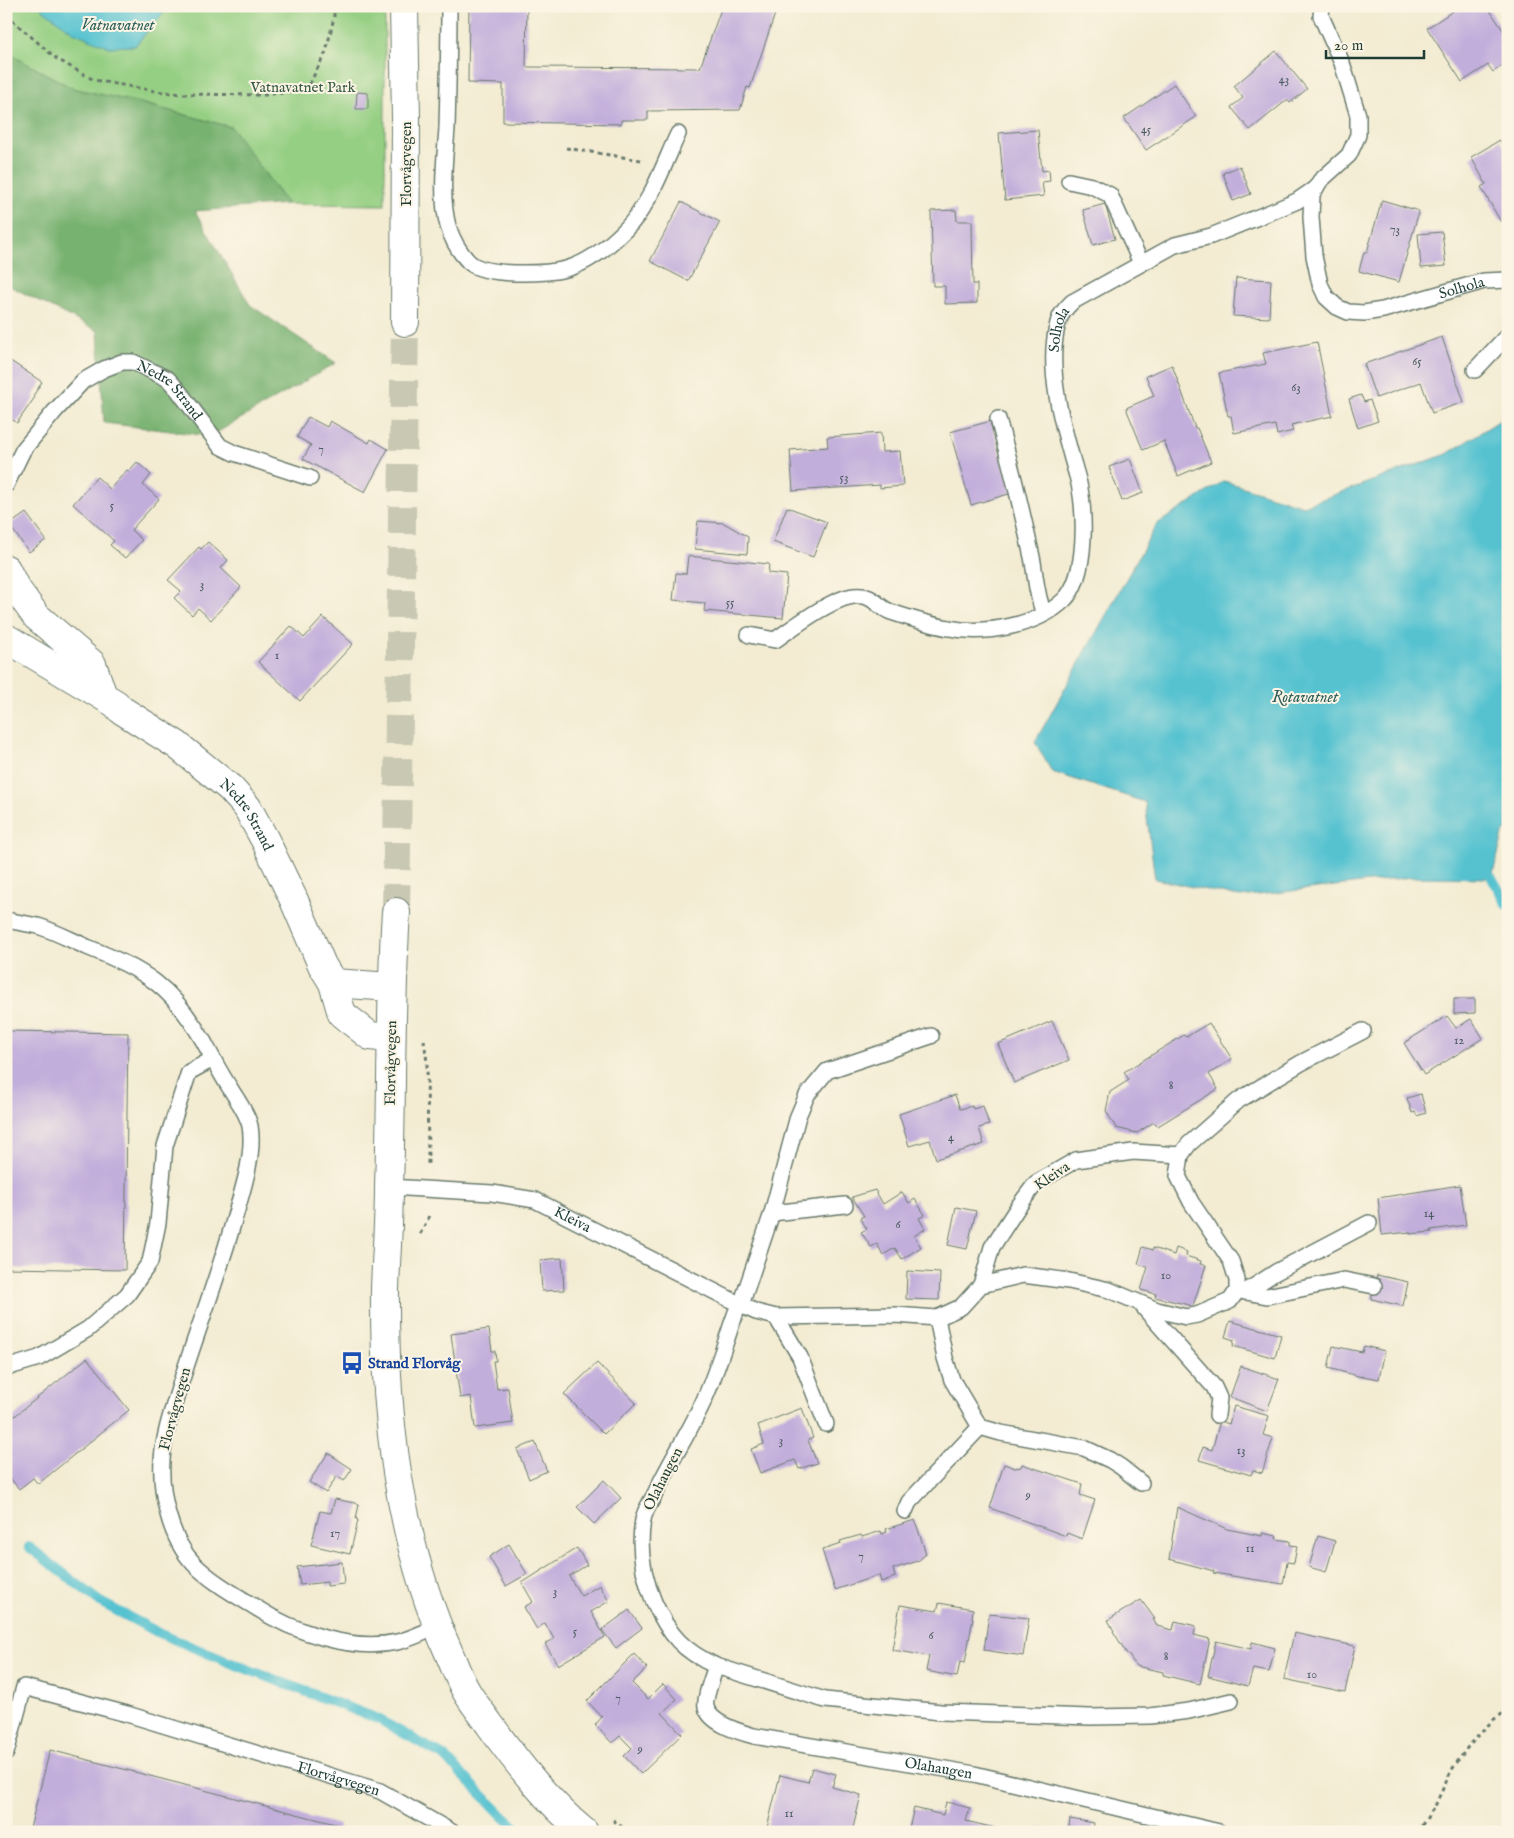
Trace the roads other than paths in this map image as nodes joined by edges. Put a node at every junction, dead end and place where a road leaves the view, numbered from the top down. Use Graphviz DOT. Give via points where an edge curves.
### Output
graph roads {
  1 [pos="404,6"];
  2 [pos="449,6"];
  3 [pos="1322,6"];
  4 [pos="678,134"];
  5 [pos="1069,181"];
  6 [pos="1316,188"];
  7 [pos="1141,263"];
  8 [pos="1508,280"];
  9 [pos="406,322"];
  10 [pos="1508,335"];
  11 [pos="1475,370"];
  12 [pos="998,419"];
  13 [pos="310,478"];
  14 [pos="6,485"];
  15 [pos="6,568"];
  16 [pos="1044,614"];
  17 [pos="749,635"];
  18 [pos="6,638"];
  19 [pos="103,696"];
  20 [pos="396,912"];
  21 [pos="6,920"];
  22 [pos="333,983"];
  23 [pos="392,987"];
  24 [pos="1363,1031"];
  25 [pos="931,1036"];
  26 [pos="391,1038"];
  27 [pos="213,1059"];
  28 [pos="1181,1155"];
  29 [pos="390,1188"];
  30 [pos="845,1205"];
  31 [pos="772,1213"];
  32 [pos="1369,1223"];
  33 [pos="980,1286"];
  34 [pos="1374,1286"];
  35 [pos="1241,1292"];
  36 [pos="741,1305"];
  37 [pos="1144,1305"];
  38 [pos="776,1317"];
  39 [pos="938,1318"];
  40 [pos="6,1368"];
  41 [pos="1217,1415"];
  42 [pos="826,1424"];
  43 [pos="980,1427"];
  44 [pos="1141,1483"];
  45 [pos="905,1511"];
  46 [pos="437,1627"];
  47 [pos="716,1666"];
  48 [pos="1231,1701"];
  49 [pos="6,1753"];
  50 [pos="452,1832"];
  51 [pos="584,1832"];
  52 [pos="1219,1832"];
  1 -- 9 [label="main road, Florvågvegen"];
  2 -- 4 [label="lane" via="445,213 456,245 470,263 513,274 566,269 583,262 607,247 642,209"];
  3 -- 6 [label="lane, Solhola" via="1321,16 1342,63 1358,115 1358,135 1349,155"];
  5 -- 7 [label="lane" via="1092,186 1110,195"];
  6 -- 7 [label="lane, Solhola" via="1278,209 1211,236 1175,246"];
  6 -- 8 [label="lane, Solhola" via="1312,194 1311,217 1314,256 1320,284 1326,297 1337,307 1364,313 1484,281"];
  7 -- 16 [label="lane, Solhola" via="1072,302 1058,323 1054,345 1055,385 1063,429 1081,489 1083,544 1075,582 1064,600"];
  10 -- 11 [label="lane"];
  12 -- 16 [label="lane"];
  13 -- 14 [label="lane, Nedre Strand" via="220,446 168,379 133,362 122,362 83,381 60,405 23,450"];
  15 -- 19 [label="main road" via="36,616 92,664"];
  16 -- 17 [label="lane, Solhola" via="994,630 950,629 889,611 869,597 853,596 817,612 775,640"];
  18 -- 19 [label="main road, Nedre Strand"];
  19 -- 22 [label="main road, Nedre Strand" via="177,745 230,788 246,807"];
  20 -- 23 [label="main road, Florvågvegen"];
  21 -- 27 [label="lane, Florvågvegen" via="39,927 144,973 183,1009"];
  22 -- 23 [label="main road"];
  22 -- 26 [label="main road, Nedre Strand" via="342,1014 370,1036"];
  23 -- 26 [label="main road, Florvågvegen"];
  24 -- 28 [label="lane" via="1292,1067 1239,1100"];
  25 -- 31 [label="lane" via="827,1071 807,1095 798,1116"];
  26 -- 29 [label="main road, Florvågvegen"];
  27 -- 40 [label="lane" via="189,1072 165,1146 158,1222 150,1262 127,1295 88,1329 39,1358"];
  27 -- 46 [label="lane, Florvågvegen" via="246,1113 250,1127 250,1157 230,1236 165,1436 162,1463 170,1524 193,1563 213,1580 265,1614 293,1627 322,1637 370,1644 398,1642"];
  28 -- 33 [label="lane, Kleiva" via="1133,1152 1076,1160 1036,1183 992,1247"];
  28 -- 35 [label="lane" via="1178,1176 1191,1202 1231,1262"];
  29 -- 36 [label="lane, Kleiva" via="492,1193 535,1200"];
  29 -- 46 [label="main road, Florvågvegen" via="385,1290 389,1404 396,1474 416,1567"];
  30 -- 31 [label="lane"];
  31 -- 36 [label="lane"];
  32 -- 35 [label="lane"];
  33 -- 37 [label="lane" via="1023,1275 1109,1290"];
  33 -- 39 [label="lane, Kleiva" via="961,1307"];
  34 -- 35 [label="lane" via="1344,1280 1267,1296"];
  35 -- 37 [label="lane" via="1230,1301 1186,1317"];
  36 -- 38 [label="lane, Kleiva"];
  36 -- 47 [label="lane, Olahaugen" via="705,1398 643,1518 643,1570 664,1623 684,1648"];
  37 -- 41 [label="lane" via="1214,1386 1219,1398"];
  38 -- 39 [label="lane, Kleiva" via="894,1315"];
  38 -- 42 [label="lane" via="800,1357"];
  39 -- 43 [label="lane" via="952,1380"];
  43 -- 44 [label="lane" via="1084,1448 1122,1467"];
  43 -- 45 [label="lane" via="909,1502"];
  46 -- 51 [label="main road, Florvågvegen" via="465,1690 529,1778"];
  47 -- 48 [label="lane, Olahaugen" via="825,1700 941,1712 1150,1716"];
  47 -- 52 [label="lane, Olahaugen" via="706,1706 709,1714 726,1727 754,1736 974,1774"];
  49 -- 50 [label="lane, Florvågvegen" via="24,1687 127,1714 380,1791"];
}
